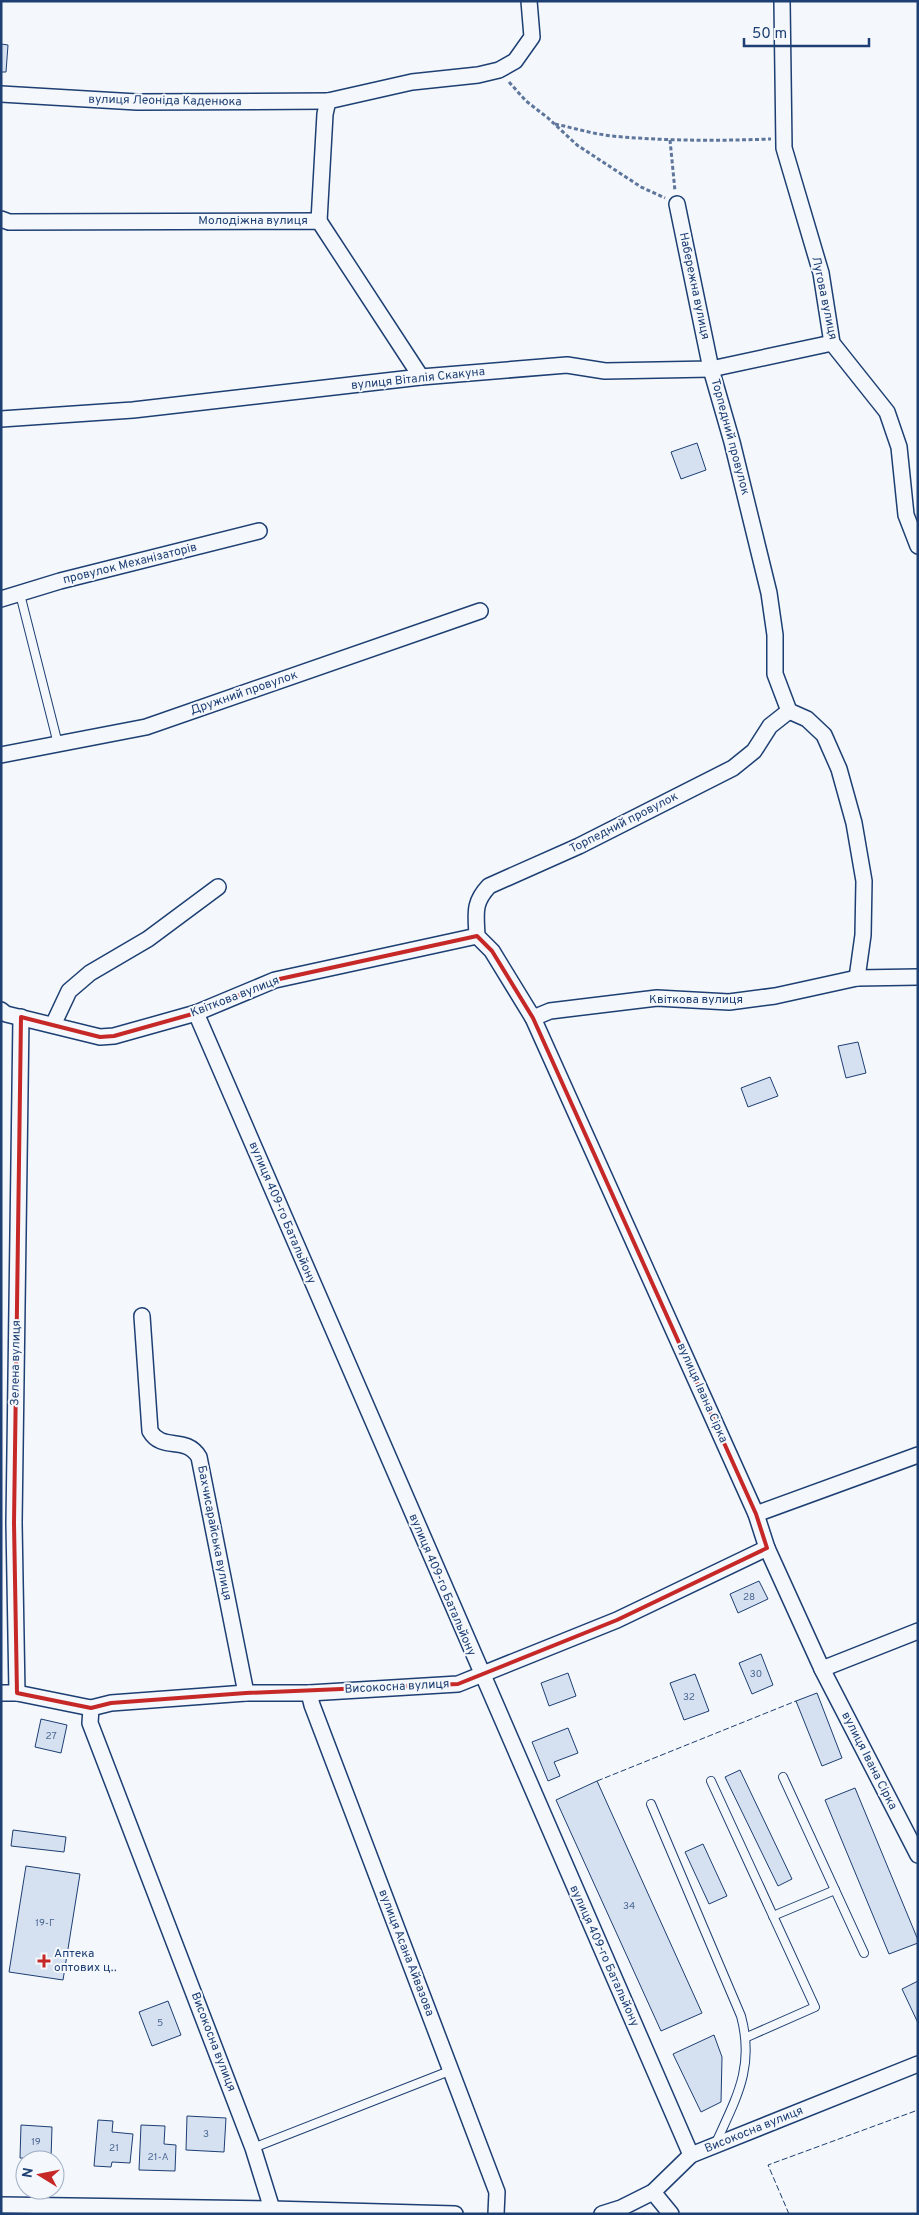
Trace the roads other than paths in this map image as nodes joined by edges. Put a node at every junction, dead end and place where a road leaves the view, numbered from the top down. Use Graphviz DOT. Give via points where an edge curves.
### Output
graph roads {
  1 [pos="529,1"];
  2 [pos="782,1"];
  3 [pos="1,94"];
  4 [pos="328,102"];
  5 [pos="677,204"];
  6 [pos="1,219"];
  7 [pos="319,221"];
  8 [pos="832,343"];
  9 [pos="711,369"];
  10 [pos="421,377"];
  11 [pos="1,419"];
  12 [pos="260,531"];
  13 [pos="918,546"];
  14 [pos="20,594"];
  15 [pos="1,599"];
  16 [pos="480,611"];
  17 [pos="789,710"];
  18 [pos="58,744"];
  19 [pos="1,755"];
  20 [pos="218,887"];
  21 [pos="477,936"];
  22 [pos="918,977"];
  23 [pos="857,978"];
  24 [pos="1,1010"];
  25 [pos="196,1014"];
  26 [pos="21,1017"];
  27 [pos="533,1018"];
  28 [pos="52,1025"];
  29 [pos="142,1316"];
  30 [pos="918,1455"];
  31 [pos="756,1514"];
  32 [pos="767,1548"];
  33 [pos="918,1631"];
  34 [pos="822,1669"];
  35 [pos="481,1676"];
  36 [pos="1,1693"];
  37 [pos="17,1693"];
  38 [pos="246,1693"];
  39 [pos="309,1693"];
  40 [pos="91,1708"];
  41 [pos="783,1777"];
  42 [pos="711,1781"];
  43 [pos="651,1804"];
  44 [pos="918,1855"];
  45 [pos="835,1890"];
  46 [pos="773,1916"];
  47 [pos="864,1953"];
  48 [pos="746,2037"];
  49 [pos="918,2064"];
  50 [pos="452,2070"];
  51 [pos="714,2146"];
  52 [pos="253,2148"];
  53 [pos="691,2155"];
  54 [pos="653,2192"];
  55 [pos="1,2205"];
  56 [pos="272,2209"];
  57 [pos="102,2210"];
  58 [pos="290,2211"];
  59 [pos="455,2214"];
  60 [pos="496,2214"];
  61 [pos="602,2214"];
  62 [pos="671,2214"];
  1 -- 4 [label="street, вулиця Леоніда Каденюка" via="532,37 515,61 499,70 412,82"];
  2 -- 8 [label="street, Лугова вулиця" via="784,148 821,273"];
  3 -- 4 [label="street, вулиця Леоніда Каденюка" via="137,102"];
  4 -- 7 [label="street"];
  5 -- 9 [label="street, Набережна вулиця"];
  6 -- 7 [label="street, Молодіжна вулиця" via="9,222"];
  7 -- 10 [label="street, Молодіжна вулиця"];
  8 -- 9 [label="street, вулиця Віталія Скакуна"];
  8 -- 13 [label="street, Лугова вулиця" via="887,412 899,447 906,515"];
  9 -- 10 [label="street, вулиця Віталія Скакуна" via="605,371 567,365"];
  9 -- 17 [label="street, Торпедний провулок" via="769,593 775,635 775,674"];
  10 -- 11 [label="street, вулиця Віталія Скакуна" via="133,410"];
  12 -- 14 [label="street, провулок Механізаторів"];
  14 -- 15 [label="street, провулок Механізаторів"];
  14 -- 18 [label="lane"];
  16 -- 18 [label="street, Дружний провулок" via="146,728"];
  17 -- 21 [label="street, Торпедний провулок" via="770,726 754,751 733,768 579,846 489,886 478,897"];
  17 -- 23 [label="street" via="807,719 824,735 839,769 854,823 864,881 863,936"];
  18 -- 19 [label="street, Дружний провулок"];
  20 -- 28 [label="street" via="148,939 90,973 69,991"];
  21 -- 25 [label="street, Квіткова вулиця" via="275,980"];
  21 -- 27 [label="street, вулиця Івана Сірка" via="492,951"];
  22 -- 23 [label="street, Квіткова вулиця"];
  23 -- 27 [label="street, Квіткова вулиця" via="775,996 729,1002 657,998 550,1012"];
  24 -- 26 [label="street, Квіткова вулиця"];
  25 -- 28 [label="street, Квіткова вулиця" via="114,1036 100,1037"];
  25 -- 35 [label="street, вулиця 409-го Батальйону"];
  26 -- 28 [label="street, Квіткова вулиця"];
  26 -- 37 [label="street, Зелена вулиця" via="14,1523"];
  27 -- 31 [label="street, вулиця Івана Сірка"];
  29 -- 38 [label="street, Бахчисарайська вулиця" via="150,1431 160,1442 189,1446 199,1457"];
  30 -- 31 [label="street"];
  31 -- 32 [label="street, вулиця Івана Сірка"];
  32 -- 34 [label="street, вулиця Івана Сірка"];
  32 -- 35 [label="street, Високосна вулиця" via="617,1620"];
  33 -- 34 [label="street"];
  34 -- 44 [label="street, вулиця Івана Сірка"];
  35 -- 39 [label="street, Високосна вулиця" via="458,1684"];
  35 -- 53 [label="street, вулиця 409-го Батальйону"];
  36 -- 37 [label="street"];
  37 -- 40 [label="street, Високосна вулиця"];
  38 -- 39 [label="street, Високосна вулиця"];
  38 -- 40 [label="street, Високосна вулиця" via="110,1703"];
  39 -- 50 [label="street, вулиця Асана Айвазова"];
  40 -- 52 [label="street, Високосна вулиця" via="90,1723"];
  41 -- 45 [label="lane"];
  42 -- 46 [label="lane"];
  43 -- 48 [label="lane" via="741,2016"];
  45 -- 46 [label="lane"];
  45 -- 47 [label="lane"];
  46 -- 48 [label="lane" via="814,2007"];
  48 -- 51 [label="lane" via="747,2062 736,2100"];
  49 -- 51 [label="street, Високосна вулиця"];
  50 -- 52 [label="lane"];
  50 -- 60 [label="street, вулиця Асана Айвазова" via="497,2192"];
  51 -- 53 [label="street, Високосна вулиця"];
  52 -- 56 [label="street, Високосна вулиця"];
  53 -- 54 [label="street, Високосна вулиця"];
  54 -- 61 [label="street, Високосна вулиця"];
  54 -- 62 [label="street"];
  55 -- 57 [label="street"];
  56 -- 57 [label="street"];
  56 -- 58 [label="street"];
  58 -- 59 [label="street"];
}
